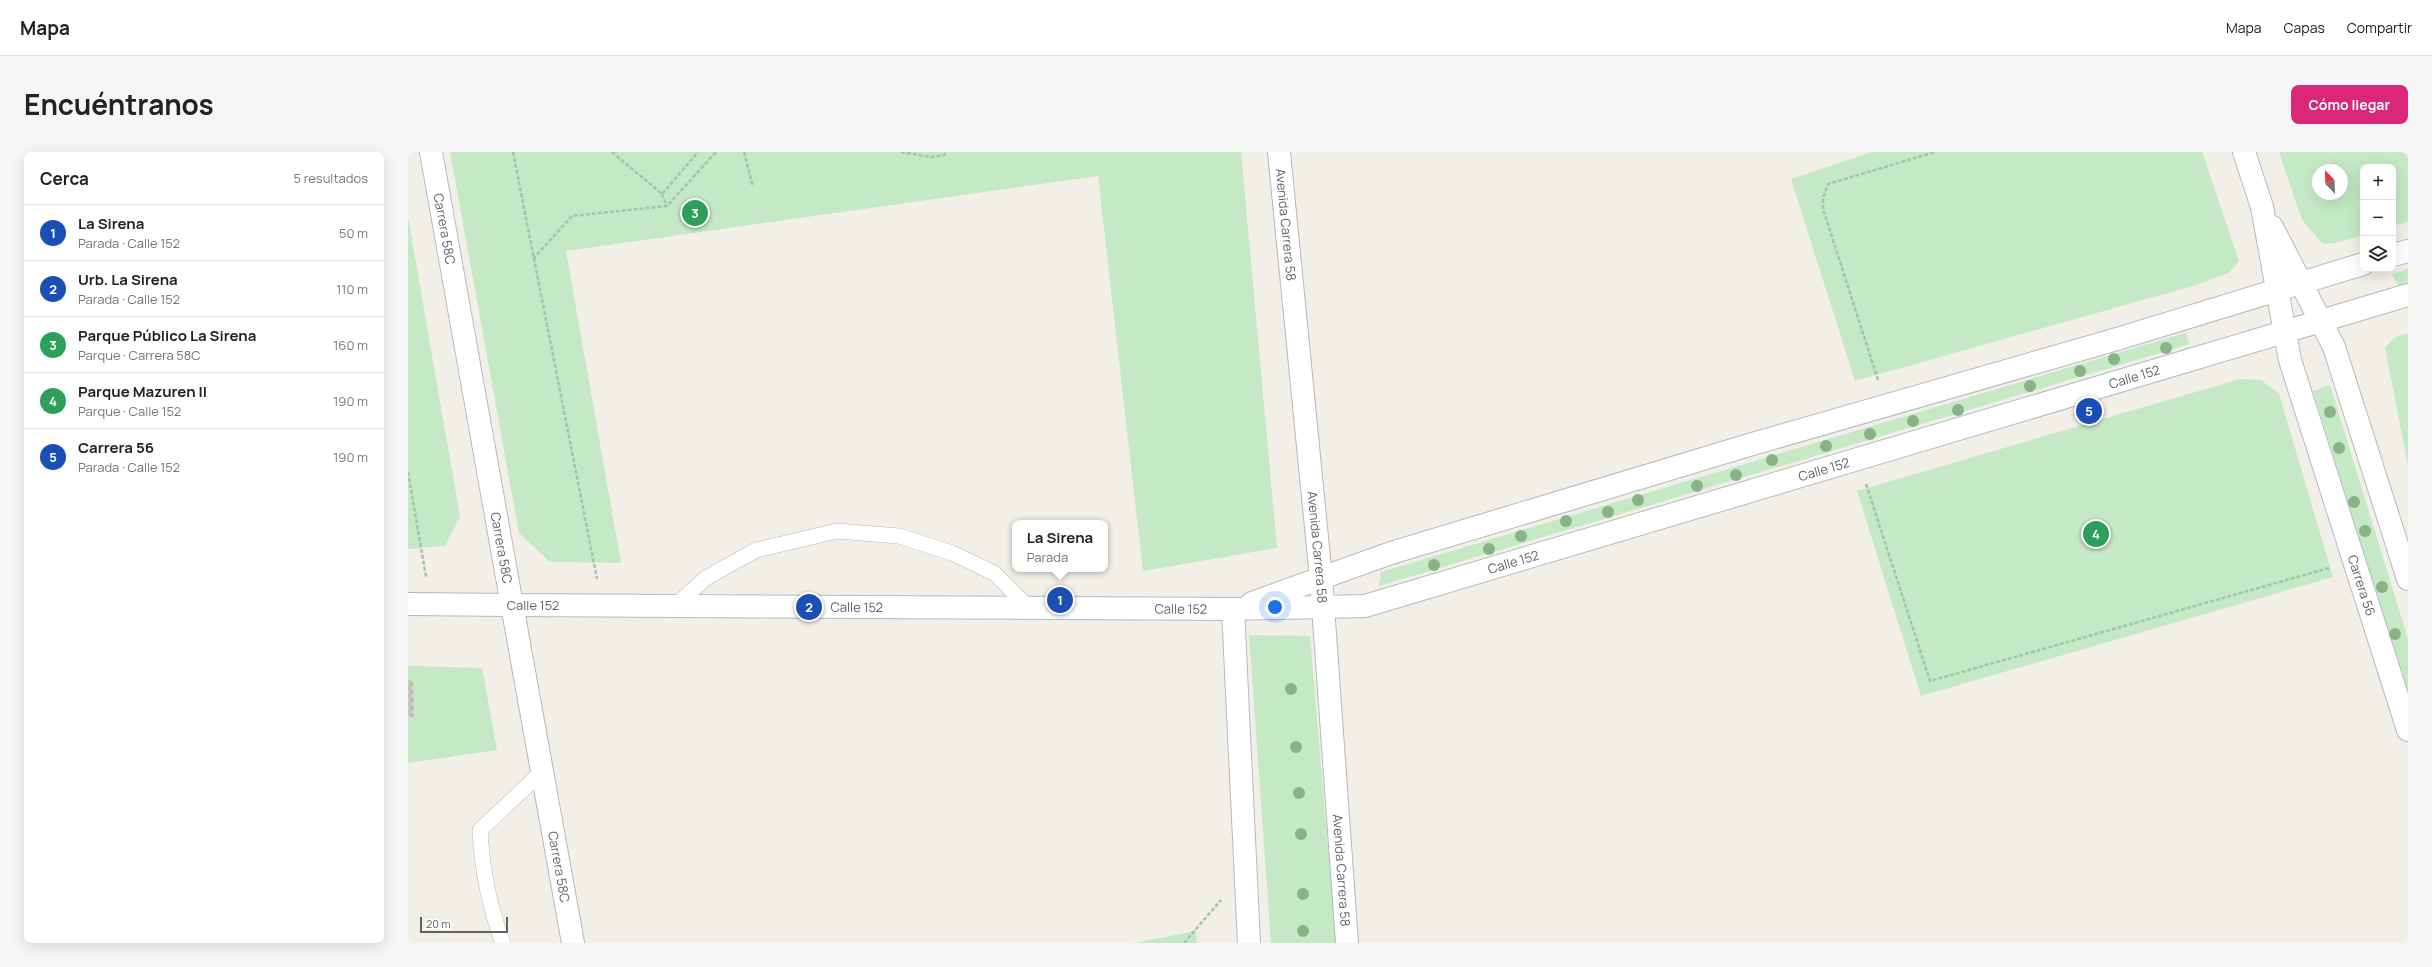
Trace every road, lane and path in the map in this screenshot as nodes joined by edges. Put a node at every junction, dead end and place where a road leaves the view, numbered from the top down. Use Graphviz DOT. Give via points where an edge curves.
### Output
graph roads {
  1 [pos="431,152"];
  2 [pos="513,152"];
  3 [pos="612,152"];
  4 [pos="698,152"];
  5 [pos="716,152"];
  6 [pos="744,152"];
  7 [pos="901,152"];
  8 [pos="947,152"];
  9 [pos="1278,152"];
  10 [pos="1935,152"];
  11 [pos="2244,152"];
  12 [pos="753,187"];
  13 [pos="662,194"];
  14 [pos="667,206"];
  15 [pos="2262,206"];
  16 [pos="2408,250"];
  17 [pos="2396,254"];
  18 [pos="532,260"];
  19 [pos="2360,265"];
  20 [pos="2302,283"];
  21 [pos="2277,291"];
  22 [pos="2408,295"];
  23 [pos="2321,321"];
  24 [pos="2285,332"];
  25 [pos="1880,386"];
  26 [pos="408,472"];
  27 [pos="1866,483"];
  28 [pos="2354,561"];
  29 [pos="1320,578"];
  30 [pos="2408,578"];
  31 [pos="427,582"];
  32 [pos="597,582"];
  33 [pos="408,604"];
  34 [pos="512,605"];
  35 [pos="675,606"];
  36 [pos="1323,607"];
  37 [pos="1029,608"];
  38 [pos="1234,609"];
  39 [pos="2408,730"];
  40 [pos="543,771"];
  41 [pos="1245,870"];
  42 [pos="503,943"];
  43 [pos="573,943"];
  44 [pos="1184,943"];
  45 [pos="1249,943"];
  46 [pos="1347,943"];
  1 -- 34 [label="street, Carrera 58C"];
  2 -- 18 [label="path"];
  3 -- 13 [label="path"];
  4 -- 13 [label="path"];
  5 -- 14 [label="path"];
  6 -- 12 [label="path"];
  7 -- 8 [label="path" via="930,157 944,155"];
  9 -- 29 [label="street, Avenida Carrera 58"];
  10 -- 25 [label="path" via="1828,184 1823,198 1823,209"];
  11 -- 15 [label="street, Carrera 56"];
  13 -- 14 [label="path"];
  14 -- 18 [label="path" via="572,216"];
  15 -- 20 [label="street, Carrera 56"];
  15 -- 21 [label="street, Carrera 56"];
  16 -- 17 [label="street"];
  18 -- 32 [label="path"];
  19 -- 20 [label="street, Calle 152"];
  20 -- 21 [label="street, Calle 152"];
  20 -- 23 [label="street, Carrera 56"];
  21 -- 24 [label="street, Carrera 56"];
  21 -- 29 [label="street, Calle 152" via="1756,443 1376,558"];
  22 -- 23 [label="street, Calle 152"];
  23 -- 24 [label="street, Calle 152"];
  23 -- 30 [label="street, Carrera 56" via="2334,346"];
  24 -- 28 [label="street, Carrera 56" via="2290,360"];
  24 -- 36 [label="street, Calle 152" via="1365,606"];
  26 -- 31 [label="path"];
  27 -- 28 [label="path" via="1930,681"];
  28 -- 39 [label="street, Carrera 56"];
  29 -- 36 [label="street, Avenida Carrera 58"];
  29 -- 38 [label="street, Calle 152"];
  33 -- 34 [label="street, Calle 152"];
  34 -- 35 [label="street, Calle 152"];
  34 -- 40 [label="street, Carrera 58C"];
  35 -- 37 [label="street, Calle 152"];
  35 -- 37 [label="lane" via="706,578 756,550 837,531 899,536 952,553 994,573"];
  36 -- 38 [label="street, Calle 152"];
  36 -- 46 [label="street, Avenida Carrera 58"];
  37 -- 38 [label="street, Calle 152"];
  38 -- 41 [label="street"];
  40 -- 42 [label="lane" via="480,830 482,866 494,919"];
  40 -- 43 [label="street, Carrera 58C"];
  41 -- 44 [label="path"];
  41 -- 45 [label="street"];
}
